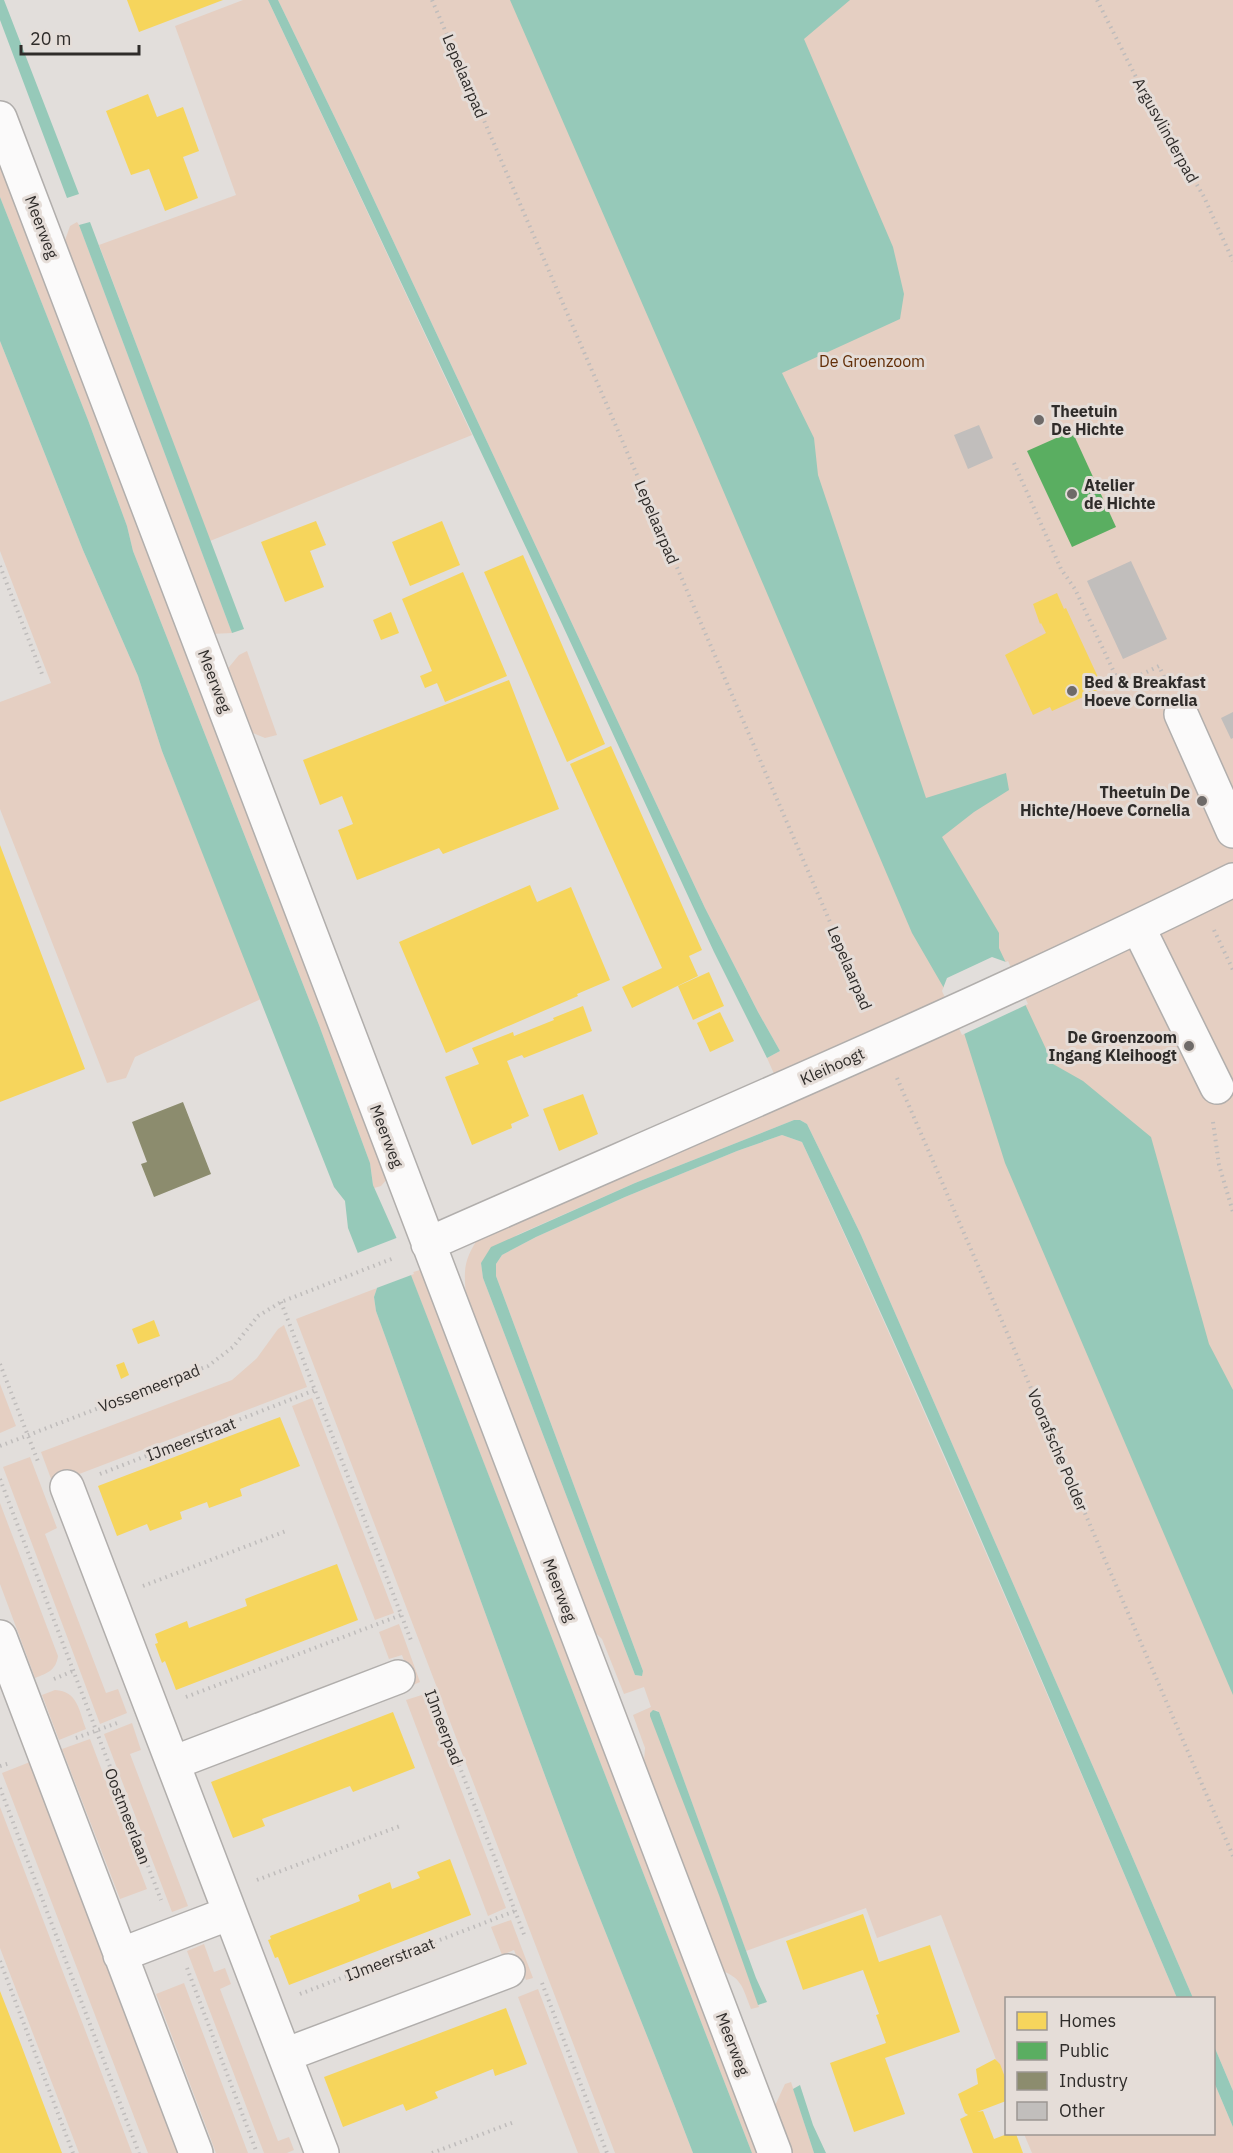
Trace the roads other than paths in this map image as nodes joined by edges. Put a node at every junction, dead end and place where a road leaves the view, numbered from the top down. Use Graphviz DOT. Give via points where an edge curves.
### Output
graph roads {
  1 [pos="0,118"];
  2 [pos="1181,714"];
  3 [pos="1233,831"];
  4 [pos="1233,880"];
  5 [pos="1138,927"];
  6 [pos="1217,1087"];
  7 [pos="428,1244"];
  8 [pos="67,1487"];
  9 [pos="0,1637"];
  10 [pos="398,1677"];
  11 [pos="10,1695"];
  12 [pos="173,1763"];
  13 [pos="226,1903"];
  14 [pos="120,1955"];
  15 [pos="508,1971"];
  16 [pos="285,2055"];
  17 [pos="196,2153"];
  18 [pos="322,2153"];
  19 [pos="775,2153"];
  1 -- 7 [label="street, Meerweg"];
  2 -- 3 [label="street"];
  4 -- 5 [label="street, Kleihoogt"];
  5 -- 6 [label="street"];
  5 -- 7 [label="street, Kleihoogt"];
  7 -- 19 [label="street, Meerweg"];
  8 -- 12 [label="street"];
  9 -- 11 [label="street"];
  10 -- 12 [label="street"];
  11 -- 14 [label="street" via="44,1750"];
  12 -- 13 [label="street"];
  13 -- 14 [label="street" via="174,1934"];
  13 -- 16 [label="street"];
  14 -- 17 [label="street"];
  15 -- 16 [label="street"];
  16 -- 18 [label="street"];
}
